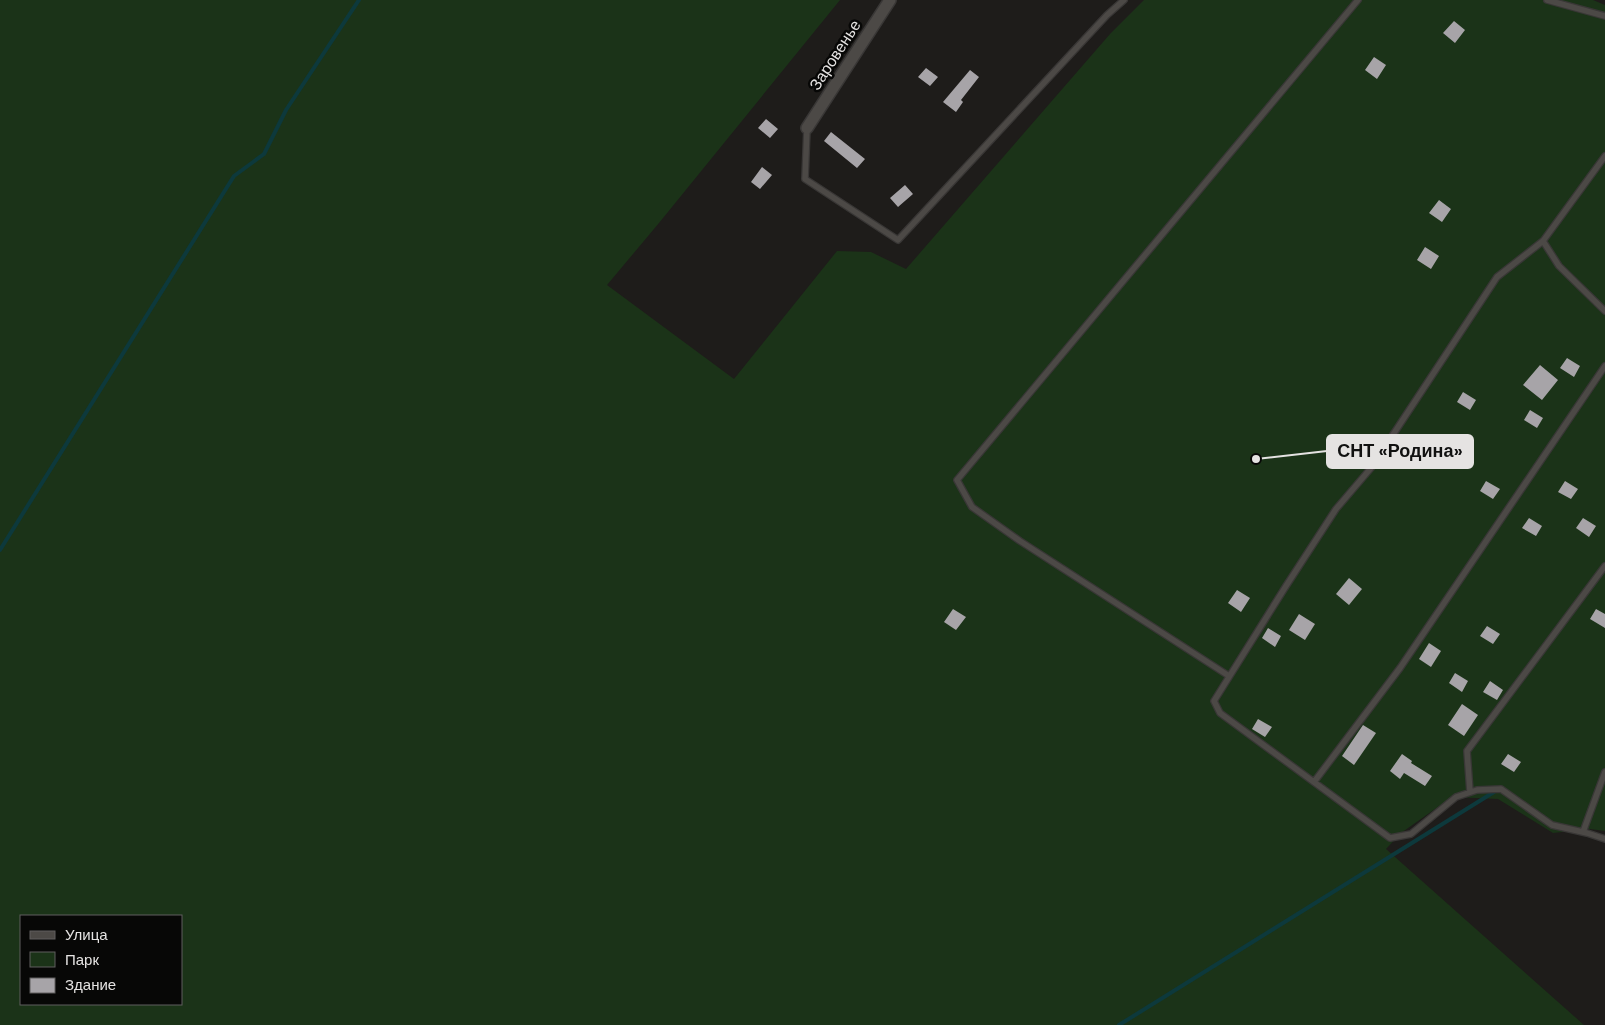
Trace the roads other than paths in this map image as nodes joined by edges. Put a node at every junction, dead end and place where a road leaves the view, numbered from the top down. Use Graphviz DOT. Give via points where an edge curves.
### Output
graph roads {
  1 [pos="890,0"];
  2 [pos="1124,0"];
  3 [pos="1358,0"];
  4 [pos="1547,0"];
  5 [pos="1605,16"];
  6 [pos="807,128"];
  7 [pos="1605,156"];
  8 [pos="1543,241"];
  9 [pos="1605,312"];
  10 [pos="1605,366"];
  11 [pos="1605,566"];
  12 [pos="1229,676"];
  13 [pos="1605,772"];
  14 [pos="1314,782"];
  15 [pos="1470,792"];
  16 [pos="1583,832"];
  17 [pos="1605,839"];
  1 -- 6 [label="street, Заровенье"];
  2 -- 6 [label="lane" via="898,240 805,178"];
  3 -- 12 [label="lane" via="957,480 972,507"];
  4 -- 5 [label="lane"];
  7 -- 8 [label="lane"];
  8 -- 9 [label="lane" via="1559,266"];
  8 -- 12 [label="lane" via="1497,277 1371,468 1336,509"];
  10 -- 14 [label="lane" via="1400,668"];
  11 -- 15 [label="lane" via="1467,750"];
  12 -- 14 [label="lane" via="1214,701 1220,714"];
  13 -- 16 [label="lane"];
  14 -- 15 [label="lane" via="1390,838 1411,834 1456,797"];
  15 -- 16 [label="lane" via="1501,789 1552,825"];
  16 -- 17 [label="lane"];
}
